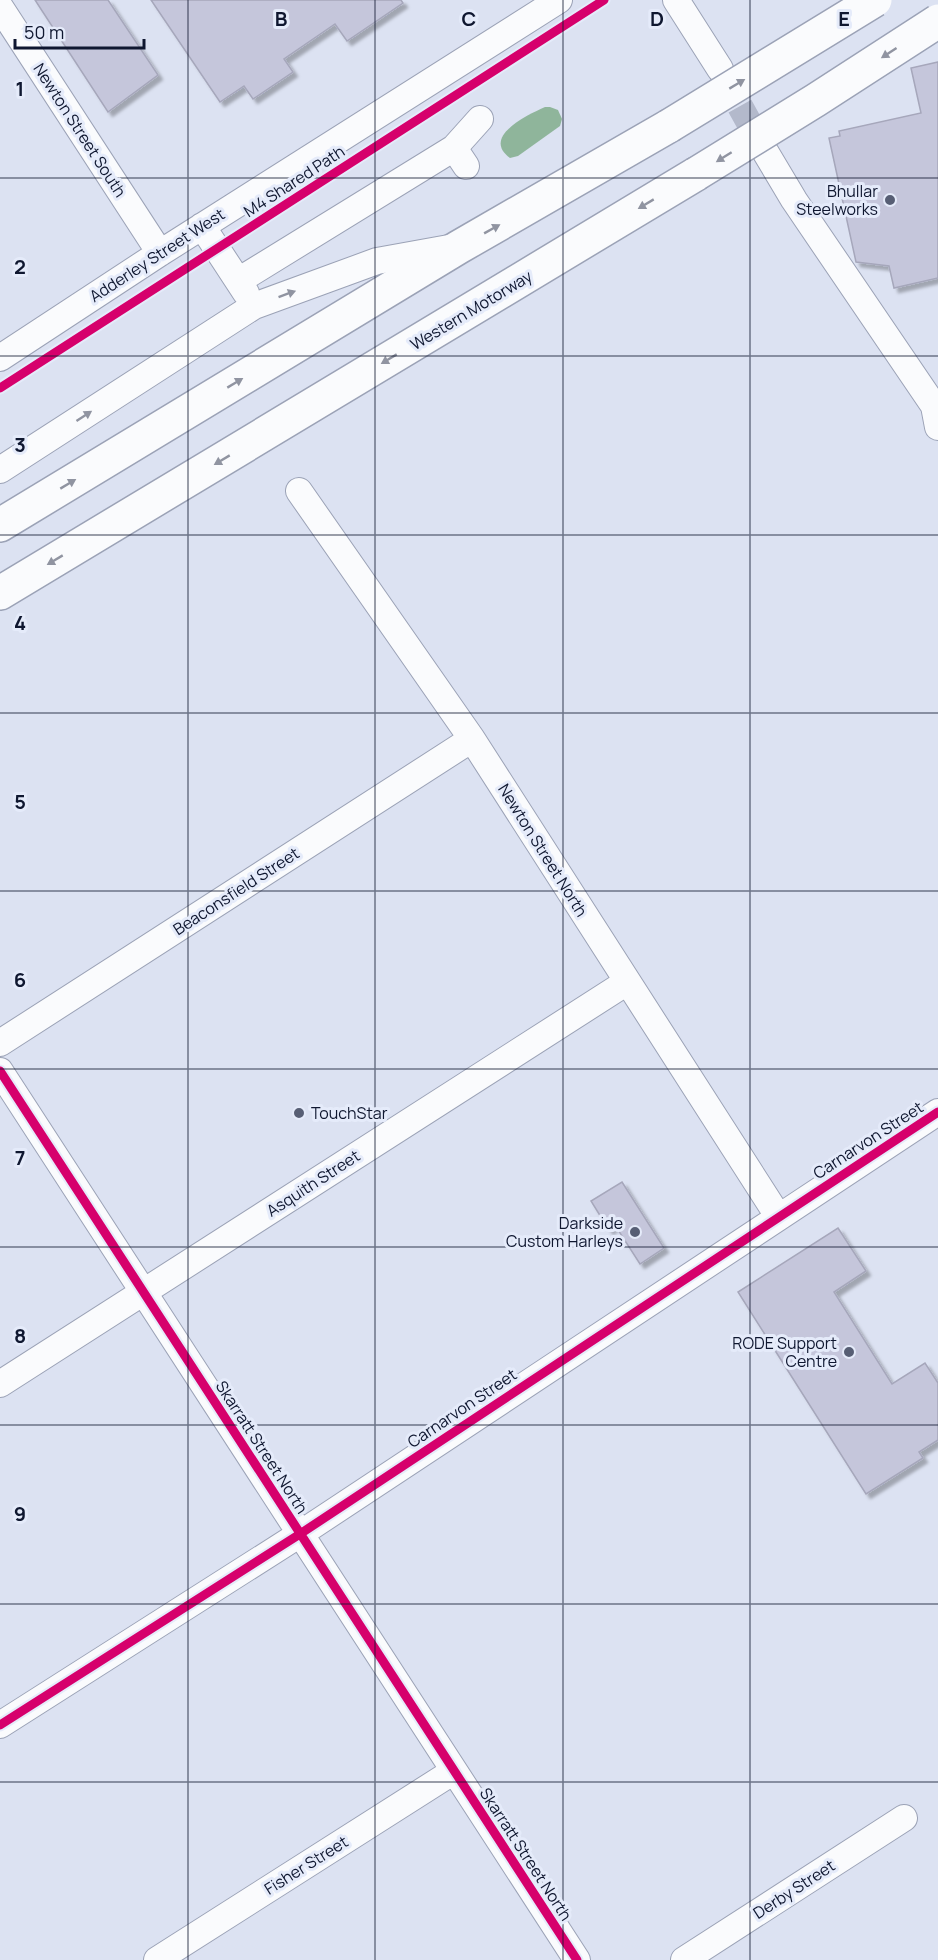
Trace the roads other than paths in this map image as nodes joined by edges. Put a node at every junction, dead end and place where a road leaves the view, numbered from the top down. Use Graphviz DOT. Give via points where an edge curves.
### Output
graph roads {
  1 [pos="559,0"];
  2 [pos="676,0"];
  3 [pos="875,0"];
  4 [pos="0,7"];
  5 [pos="938,21"];
  6 [pos="720,69"];
  7 [pos="480,119"];
  8 [pos="766,153"];
  9 [pos="202,226"];
  10 [pos="459,247"];
  11 [pos="160,253"];
  12 [pos="238,280"];
  13 [pos="254,306"];
  14 [pos="0,358"];
  15 [pos="938,427"];
  16 [pos="0,470"];
  17 [pos="299,491"];
  18 [pos="0,525"];
  19 [pos="0,593"];
  20 [pos="472,739"];
  21 [pos="627,982"];
  22 [pos="0,1044"];
  23 [pos="0,1071"];
  24 [pos="938,1112"];
  25 [pos="778,1216"];
  26 [pos="143,1291"];
  27 [pos="0,1384"];
  28 [pos="300,1534"];
  29 [pos="0,1725"];
  30 [pos="454,1771"];
  31 [pos="904,1818"];
  32 [pos="157,1960"];
  33 [pos="577,1960"];
  34 [pos="684,1960"];
  1 -- 9 [label="street, Adderley Street West"];
  2 -- 6 [label="street"];
  10 -- 3 [label="highway, one-way, bridge" via="669,126"];
  4 -- 11 [label="street, Newton Street South"];
  5 -- 19 [label="highway, Western Motorway, one-way, bridge" via="696,174"];
  7 -- 12 [label="street" via="460,157"];
  8 -- 15 [label="street" via="934,406"];
  9 -- 11 [label="street, Adderley Street West"];
  9 -- 12 [label="street"];
  13 -- 10 [label="street, one-way" via="378,261"];
  18 -- 10 [label="highway, one-way"];
  11 -- 14 [label="street, Adderley Street West"];
  12 -- 13 [label="street"];
  16 -- 13 [label="street, one-way"];
  17 -- 20 [label="street, Newton Street North"];
  20 -- 21 [label="street, Newton Street North"];
  20 -- 22 [label="street, Beaconsfield Street"];
  21 -- 25 [label="street, Newton Street North"];
  21 -- 26 [label="street, Asquith Street"];
  23 -- 26 [label="street, Skarratt Street North"];
  24 -- 25 [label="street, Carnarvon Street"];
  25 -- 28 [label="street, Carnarvon Street"];
  26 -- 27 [label="street, Asquith Street"];
  26 -- 28 [label="street, Skarratt Street North"];
  28 -- 29 [label="street, Carnarvon Street"];
  28 -- 30 [label="street, Skarratt Street North"];
  30 -- 32 [label="street, Fisher Street"];
  30 -- 33 [label="street, Skarratt Street North"];
  31 -- 34 [label="street, Derby Street"];
}
